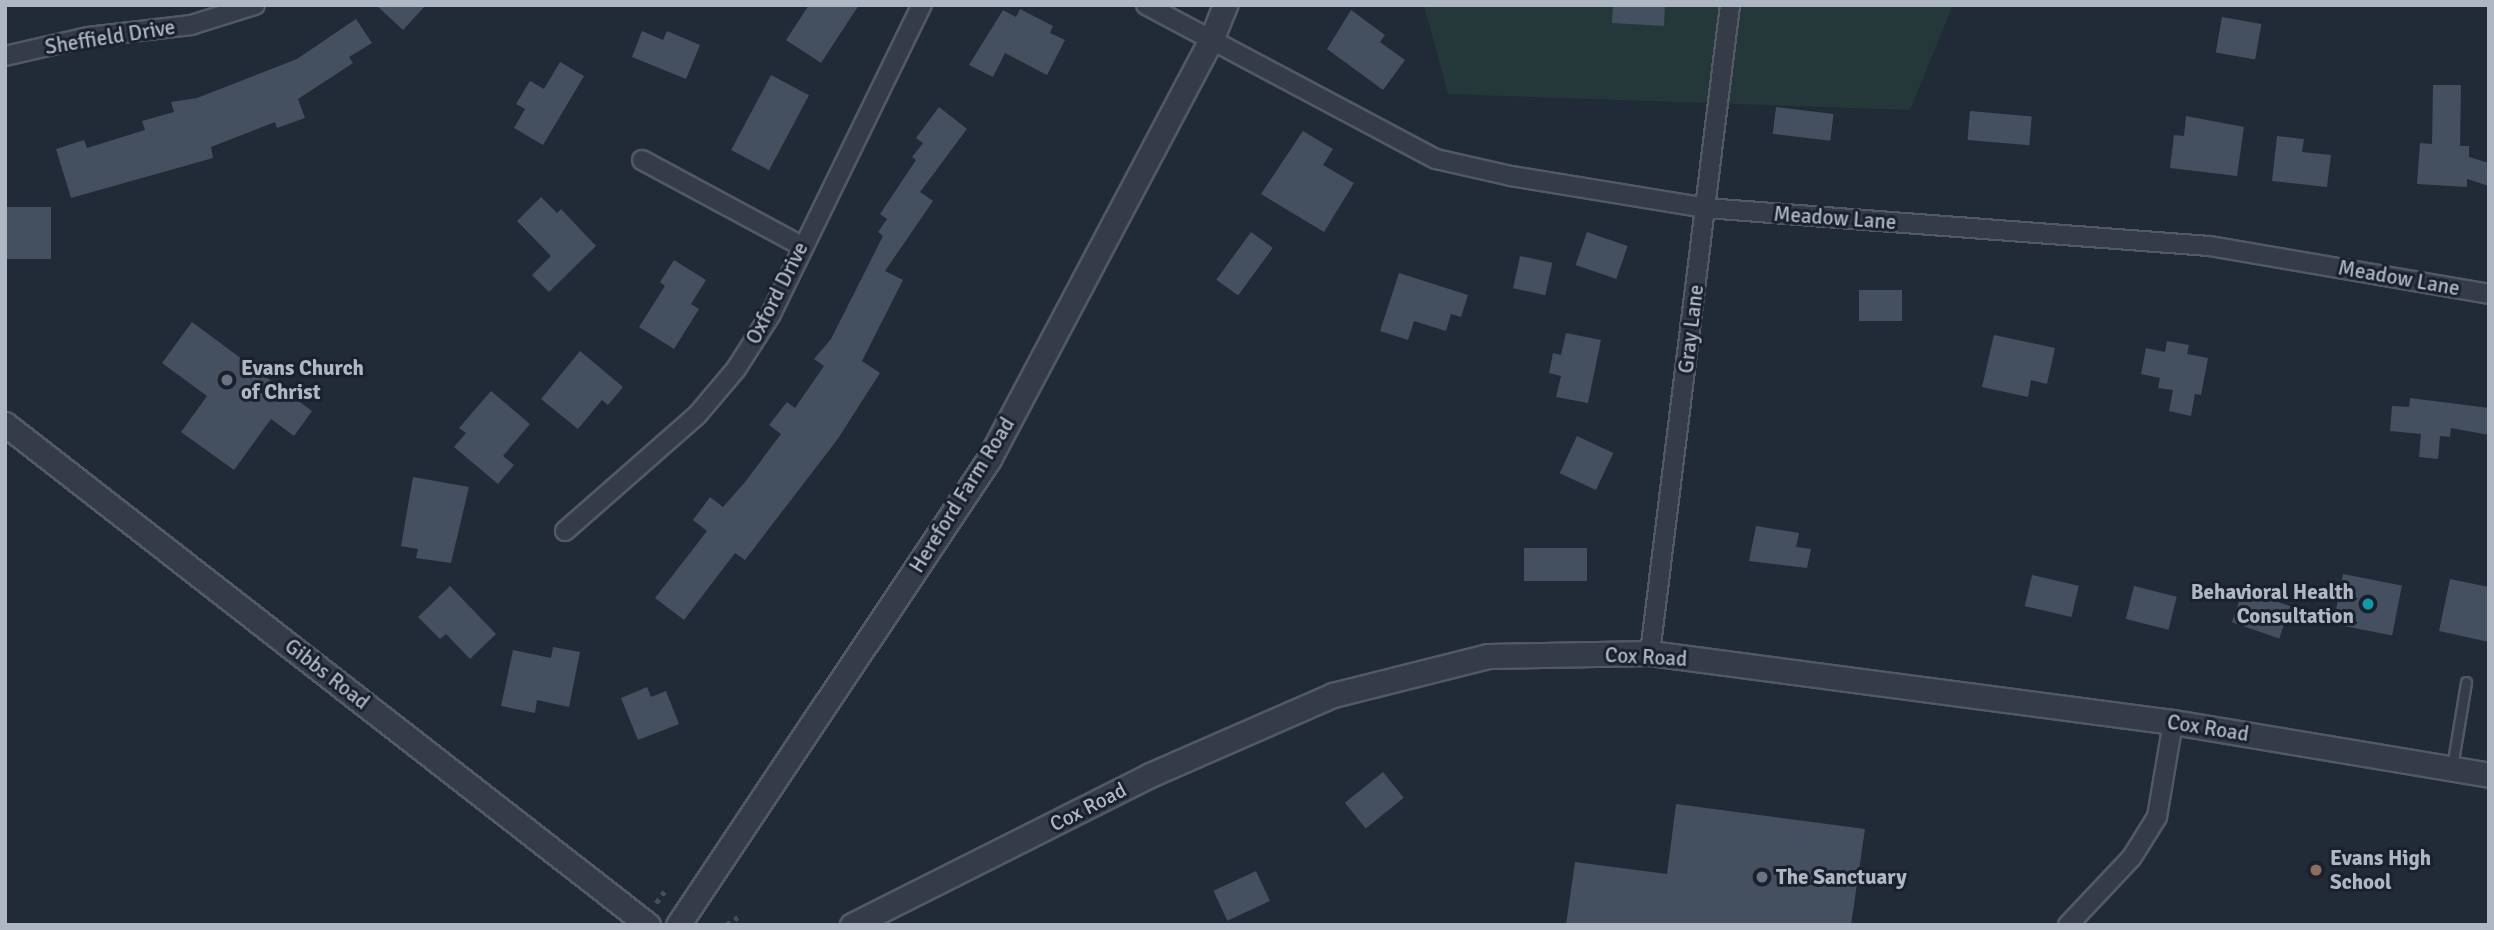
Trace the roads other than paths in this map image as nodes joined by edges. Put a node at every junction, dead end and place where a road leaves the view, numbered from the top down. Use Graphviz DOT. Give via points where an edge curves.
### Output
graph roads {
  1 [pos="255,5"];
  2 [pos="922,5"];
  3 [pos="1146,5"];
  4 [pos="1225,5"];
  5 [pos="1730,5"];
  6 [pos="1211,40"];
  7 [pos="5,56"];
  8 [pos="642,160"];
  9 [pos="1706,208"];
  10 [pos="802,246"];
  11 [pos="2489,294"];
  12 [pos="5,424"];
  13 [pos="565,531"];
  14 [pos="1650,653"];
  15 [pos="2466,682"];
  16 [pos="2173,722"];
  17 [pos="2452,768"];
  18 [pos="2489,775"];
  19 [pos="652,914"];
  20 [pos="678,925"];
  21 [pos="852,925"];
  22 [pos="2068,925"];
  1 -- 7 [label="street, Sheffield Drive" via="191,25 88,37"];
  2 -- 10 [label="street, Oxford Drive"];
  3 -- 6 [label="street, Meadow Lane"];
  4 -- 6 [label="street, Hereford Farm Road"];
  5 -- 9 [label="street, Gray Lane"];
  6 -- 9 [label="street, Meadow Lane" via="1436,159"];
  6 -- 20 [label="street, Hereford Farm Road" via="989,459"];
  8 -- 10 [label="street"];
  9 -- 11 [label="street, Meadow Lane" via="2209,246"];
  9 -- 14 [label="street, Gray Lane"];
  10 -- 13 [label="street, Oxford Drive" via="771,314 736,369 698,414"];
  12 -- 19 [label="street, Gibbs Road"];
  14 -- 16 [label="street, Cox Road"];
  14 -- 21 [label="street, Cox Road" via="1488,656 1333,695 1150,775"];
  15 -- 17 [label="lane"];
  16 -- 17 [label="street, Cox Road"];
  16 -- 22 [label="street" via="2157,817 2132,857"];
  17 -- 18 [label="street, Cox Road"];
}
